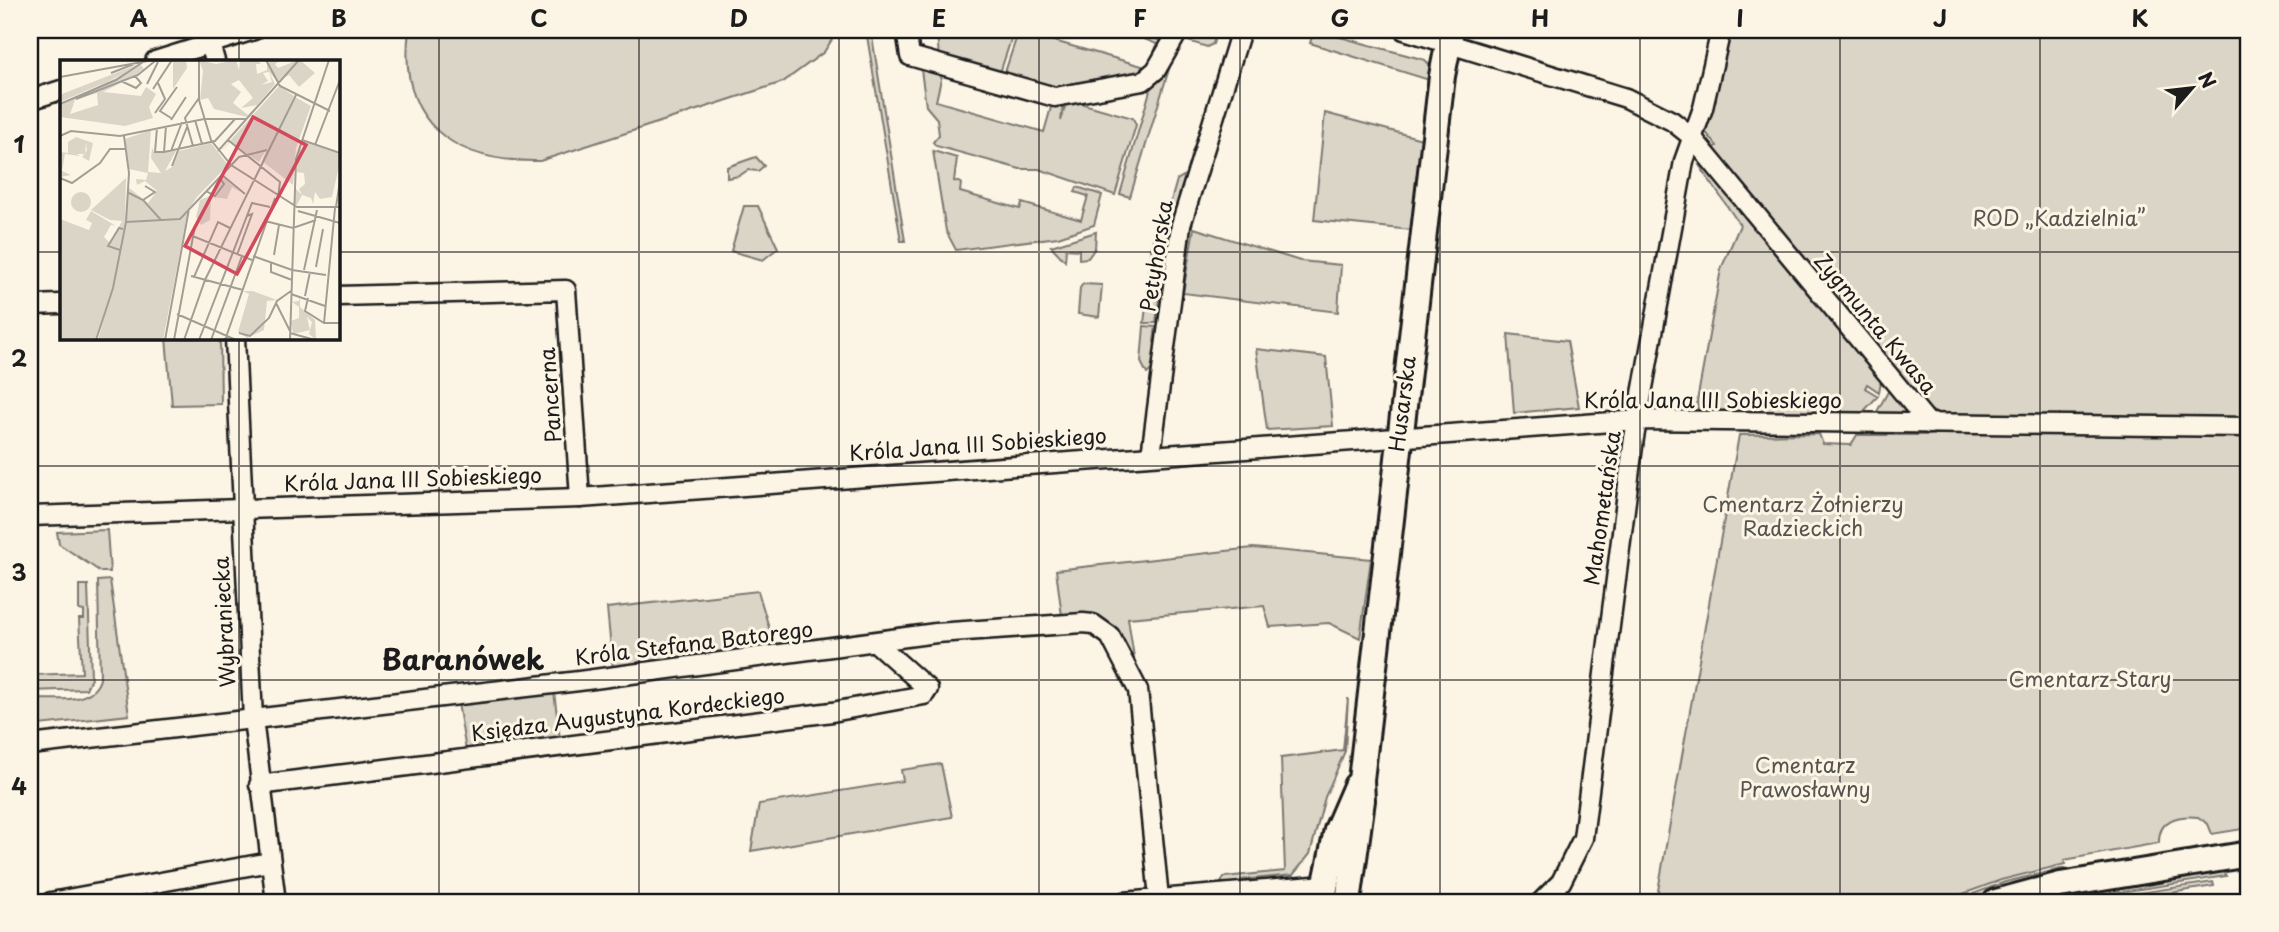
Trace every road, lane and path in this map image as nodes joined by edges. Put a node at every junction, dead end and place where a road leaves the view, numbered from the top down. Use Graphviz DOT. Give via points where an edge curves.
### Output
graph roads {
  1 [pos="254,30"];
  2 [pos="906,30"];
  3 [pos="1179,30"];
  4 [pos="1241,30"];
  5 [pos="1404,30"];
  6 [pos="1721,30"];
  7 [pos="1449,36"];
  8 [pos="210,45"];
  9 [pos="158,60"];
  10 [pos="60,90"];
  11 [pos="30,100"];
  12 [pos="1691,136"];
  13 [pos="340,296"];
  14 [pos="60,304"];
  15 [pos="30,305"];
  16 [pos="235,340"];
  17 [pos="1639,420"];
  18 [pos="1929,424"];
  19 [pos="2249,427"];
  20 [pos="1399,436"];
  21 [pos="1151,455"];
  22 [pos="580,498"];
  23 [pos="243,509"];
  24 [pos="30,516"];
  25 [pos="875,642"];
  26 [pos="253,719"];
  27 [pos="30,745"];
  28 [pos="1361,780"];
  29 [pos="259,785"];
  30 [pos="2249,854"];
  31 [pos="270,862"];
  32 [pos="1324,894"];
  33 [pos="1159,898"];
  34 [pos="51,902"];
  35 [pos="276,902"];
  36 [pos="1124,902"];
  37 [pos="1348,902"];
  38 [pos="1541,902"];
  39 [pos="1996,902"];
  1 -- 8 [label="street"];
  2 -- 3 [label="street" via="910,56 1055,97 1143,81 1156,70"];
  4 -- 21 [label="street, Petyhorska" via="1181,225"];
  5 -- 7 [label="street, Zygmunta Kwasa"];
  6 -- 12 [label="street, Mahometańska" via="1703,108"];
  7 -- 12 [label="street, Zygmunta Kwasa" via="1626,98"];
  7 -- 20 [label="main road, Husarska"];
  8 -- 9 [label="street"];
  10 -- 11 [label="street"];
  12 -- 17 [label="street, Mahometańska"];
  12 -- 18 [label="street, Zygmunta Kwasa"];
  13 -- 22 [label="street, Pancerna" via="566,290"];
  14 -- 15 [label="street"];
  16 -- 23 [label="street, Wybraniecka"];
  17 -- 18 [label="street, Króla Jana III Sobieskiego"];
  17 -- 20 [label="street, Króla Jana III Sobieskiego"];
  17 -- 38 [label="street, Mahometańska" via="1583,838 1561,882"];
  18 -- 19 [label="street, Zygmunta Kwasa"];
  20 -- 21 [label="street, Króla Jana III Sobieskiego"];
  20 -- 28 [label="main road, Husarska"];
  21 -- 22 [label="street, Króla Jana III Sobieskiego"];
  22 -- 23 [label="street, Króla Jana III Sobieskiego"];
  23 -- 24 [label="street, Króla Jana III Sobieskiego"];
  23 -- 26 [label="street, Wybraniecka"];
  25 -- 26 [label="street, Króla Stefana Batorego"];
  25 -- 29 [label="street, Księdza Augustyna Kordeckiego" via="928,689 924,695 832,712"];
  25 -- 33 [label="street, Króla Stefana Batorego" via="1083,622 1110,636 1138,690"];
  26 -- 27 [label="street, Króla Stefana Batorego"];
  26 -- 29 [label="street, Wybraniecka"];
  28 -- 32 [label="main road, Husarska" via="1339,822"];
  28 -- 37 [label="main road, Husarska"];
  29 -- 31 [label="street, Wybraniecka"];
  30 -- 39 [label="main road" via="2060,885"];
  31 -- 34 [label="street"];
  31 -- 35 [label="street, Wybraniecka"];
  32 -- 33 [label="street"];
  33 -- 36 [label="street"];
}
